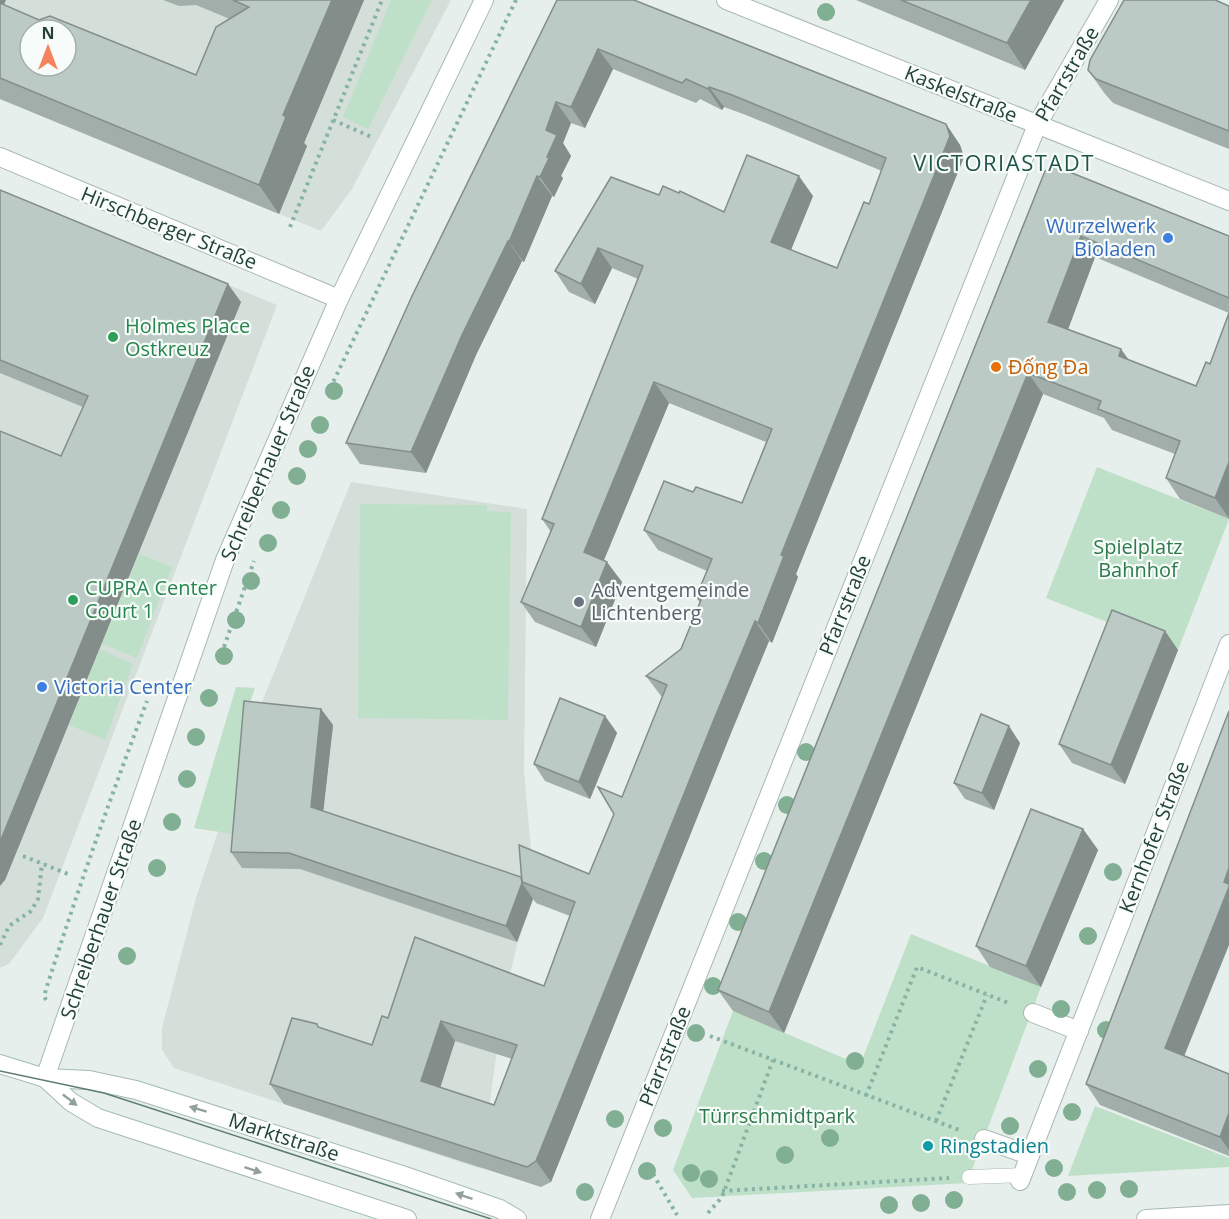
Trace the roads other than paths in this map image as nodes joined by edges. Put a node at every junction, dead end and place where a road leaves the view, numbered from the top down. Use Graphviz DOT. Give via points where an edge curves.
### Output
graph roads {
  1 [pos="484,0"];
  2 [pos="726,0"];
  3 [pos="1109,0"];
  4 [pos="1037,124"];
  5 [pos="0,158"];
  6 [pos="1229,201"];
  7 [pos="339,299"];
  8 [pos="1229,644"];
  9 [pos="1033,1013"];
  10 [pos="1079,1031"];
  11 [pos="0,1064"];
  12 [pos="45,1078"];
  13 [pos="984,1139"];
  14 [pos="1029,1155"];
  15 [pos="969,1177"];
  16 [pos="1021,1178"];
  17 [pos="1229,1214"];
  18 [pos="407,1219"];
  19 [pos="517,1219"];
  20 [pos="600,1219"];
  21 [pos="1146,1219"];
  1 -- 7 [label="street, Schreiberhauer Straße"];
  2 -- 4 [label="street, Kaskelstraße"];
  3 -- 4 [label="street, Pfarrstraße"];
  4 -- 6 [label="street, Kaskelstraße"];
  4 -- 20 [label="street, Pfarrstraße"];
  5 -- 7 [label="street, Hirschberger Straße"];
  7 -- 12 [label="street, Schreiberhauer Straße" via="225,560"];
  8 -- 10 [label="street, Kernhofer Straße"];
  9 -- 10 [label="street"];
  10 -- 14 [label="street, Kernhofer Straße"];
  11 -- 12 [label="street, Marktstraße"];
  12 -- 18 [label="street, Marktstraße, one-way" via="71,1102 98,1118"];
  19 -- 12 [label="street, Marktstraße, one-way" via="500,1209 402,1175 136,1090 89,1080"];
  13 -- 14 [label="street"];
  14 -- 16 [label="street, Kernhofer Straße"];
  15 -- 16 [label="lane"];
  17 -- 21 [label="street"];
}
